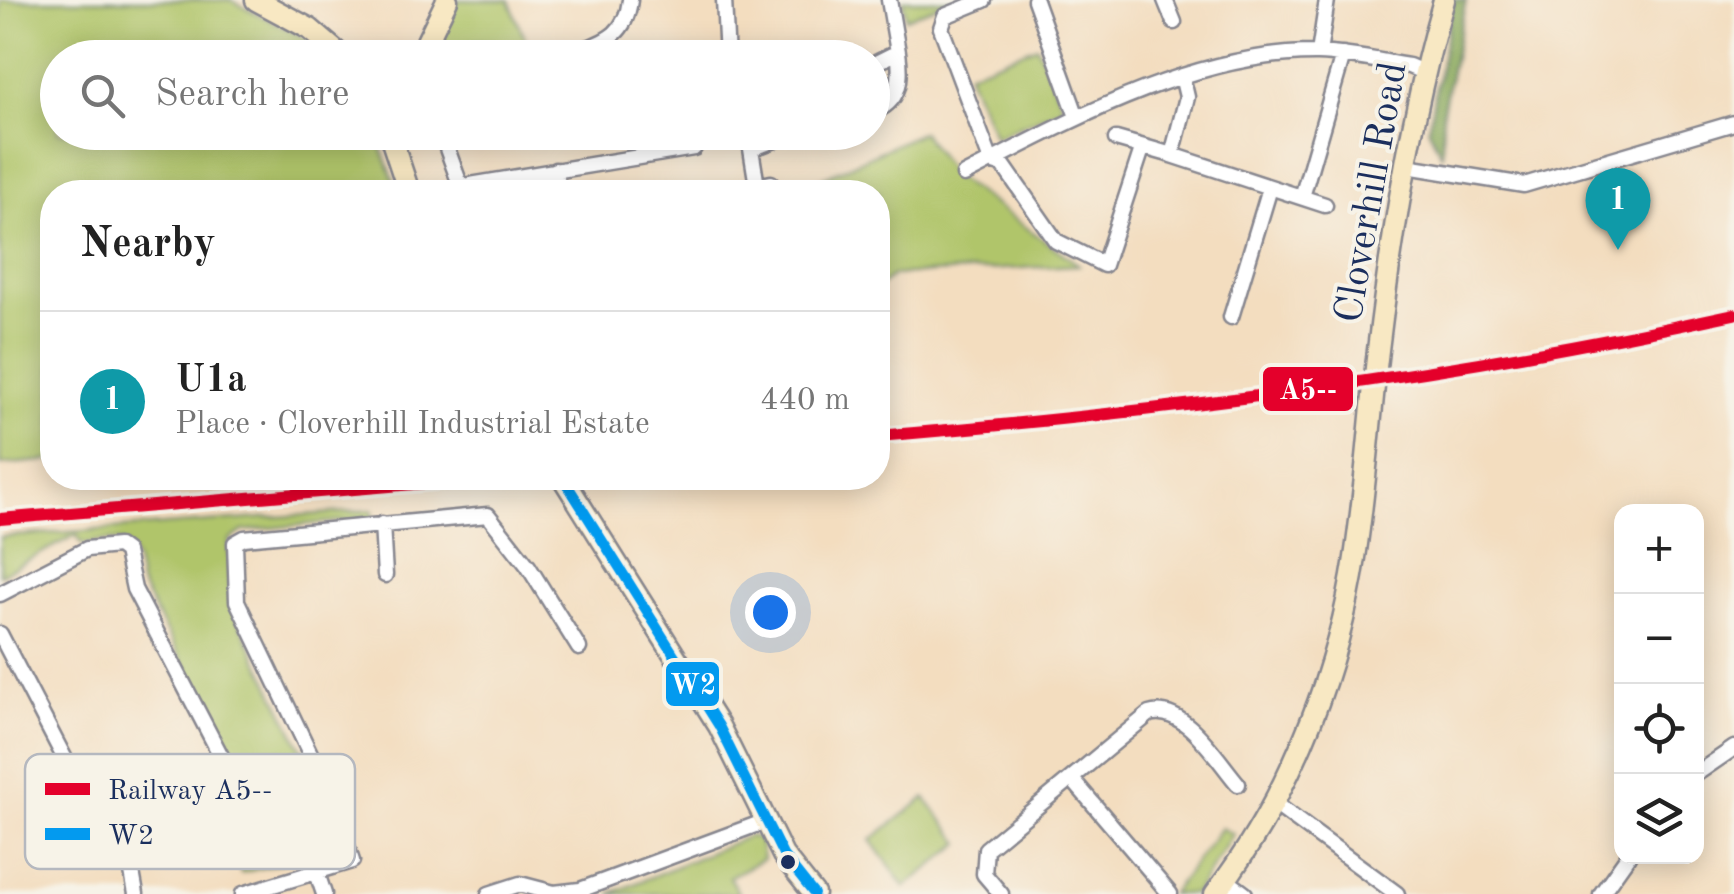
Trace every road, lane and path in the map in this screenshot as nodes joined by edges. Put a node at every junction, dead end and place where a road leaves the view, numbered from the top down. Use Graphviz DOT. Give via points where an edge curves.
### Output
graph roads {
  1 [pos="256,0"];
  2 [pos="447,0"];
  3 [pos="630,0"];
  4 [pos="724,0"];
  5 [pos="889,0"];
  6 [pos="984,0"];
  7 [pos="1034,0"];
  8 [pos="1165,0"];
  9 [pos="1326,0"];
  10 [pos="1444,0"];
  11 [pos="1174,22"];
  12 [pos="323,40"];
  13 [pos="428,40"];
  14 [pos="603,40"];
  15 [pos="726,40"];
  16 [pos="898,52"];
  17 [pos="1318,54"];
  18 [pos="890,56"];
  19 [pos="1344,56"];
  20 [pos="1423,72"];
  21 [pos="1182,76"];
  22 [pos="890,102"];
  23 [pos="1077,117"];
  24 [pos="1734,122"];
  25 [pos="1116,138"];
  26 [pos="1142,149"];
  27 [pos="395,150"];
  28 [pos="444,150"];
  29 [pos="681,150"];
  30 [pos="751,150"];
  31 [pos="1172,155"];
  32 [pos="990,161"];
  33 [pos="1407,166"];
  34 [pos="554,170"];
  35 [pos="964,174"];
  36 [pos="405,180"];
  37 [pos="449,180"];
  38 [pos="502,180"];
  39 [pos="557,180"];
  40 [pos="756,180"];
  41 [pos="1270,188"];
  42 [pos="1302,197"];
  43 [pos="1325,205"];
  44 [pos="1232,317"];
  45 [pos="571,490"];
  46 [pos="382,524"];
  47 [pos="386,575"];
  48 [pos="0,594"];
  49 [pos="0,634"];
  50 [pos="579,648"];
  51 [pos="1734,748"];
  52 [pos="61,754"];
  53 [pos="219,754"];
  54 [pos="311,754"];
  55 [pos="1704,769"];
  56 [pos="1072,779"];
  57 [pos="1238,784"];
  58 [pos="1275,804"];
  59 [pos="766,820"];
  60 [pos="1622,864"];
  61 [pos="132,869"];
  62 [pos="329,869"];
  63 [pos="317,873"];
  64 [pos="1220,887"];
  65 [pos="136,894"];
  66 [pos="244,894"];
  67 [pos="324,894"];
  68 [pos="489,894"];
  69 [pos="814,894"];
  70 [pos="1001,894"];
  71 [pos="1170,894"];
  72 [pos="1245,894"];
  73 [pos="1397,894"];
  74 [pos="1601,894"];
  1 -- 12 [label="street"];
  2 -- 13 [label="street"];
  3 -- 14 [label="street" via="627,24"];
  4 -- 15 [label="street"];
  5 -- 16 [label="street"];
  6 -- 32 [label="street" via="945,16 941,28"];
  7 -- 23 [label="street"];
  8 -- 11 [label="street"];
  9 -- 17 [label="street"];
  10 -- 20 [label="street, Cloverhill Road"];
  16 -- 18 [label="street"];
  16 -- 22 [label="street" via="901,72"];
  17 -- 19 [label="street"];
  17 -- 21 [label="street"];
  19 -- 20 [label="street"];
  19 -- 42 [label="street"];
  20 -- 33 [label="street, Cloverhill Road"];
  21 -- 23 [label="street"];
  21 -- 31 [label="street" via="1187,96"];
  23 -- 32 [label="street"];
  24 -- 33 [label="street" via="1524,185"];
  25 -- 26 [label="street"];
  26 -- 31 [label="street"];
  26 -- 32 [label="street" via="1104,265 1056,241 1003,165"];
  27 -- 36 [label="street"];
  28 -- 37 [label="street"];
  29 -- 34 [label="street"];
  30 -- 40 [label="street"];
  31 -- 41 [label="street"];
  32 -- 35 [label="street"];
  33 -- 58 [label="street, Cloverhill Road" via="1351,580 1323,685"];
  34 -- 38 [label="street"];
  34 -- 39 [label="street"];
  41 -- 42 [label="street"];
  41 -- 44 [label="street"];
  42 -- 43 [label="street"];
  45 -- 59 [label="street" via="719,726"];
  46 -- 47 [label="street"];
  46 -- 50 [label="street" via="495,519"];
  46 -- 54 [label="street" via="244,538 233,551 237,602"];
  48 -- 53 [label="street" via="87,550 118,546"];
  49 -- 52 [label="street"];
  51 -- 55 [label="street"];
  56 -- 57 [label="street" via="1160,711 1178,717"];
  56 -- 70 [label="street" via="986,849 984,874"];
  56 -- 71 [label="street"];
  58 -- 64 [label="street, Cloverhill Road"];
  58 -- 73 [label="street"];
  59 -- 68 [label="street" via="580,890 554,893 520,884"];
  59 -- 69 [label="street"];
  60 -- 74 [label="street"];
  61 -- 65 [label="street"];
  62 -- 63 [label="street"];
  63 -- 66 [label="street"];
  63 -- 67 [label="street"];
  64 -- 72 [label="street"];
}
